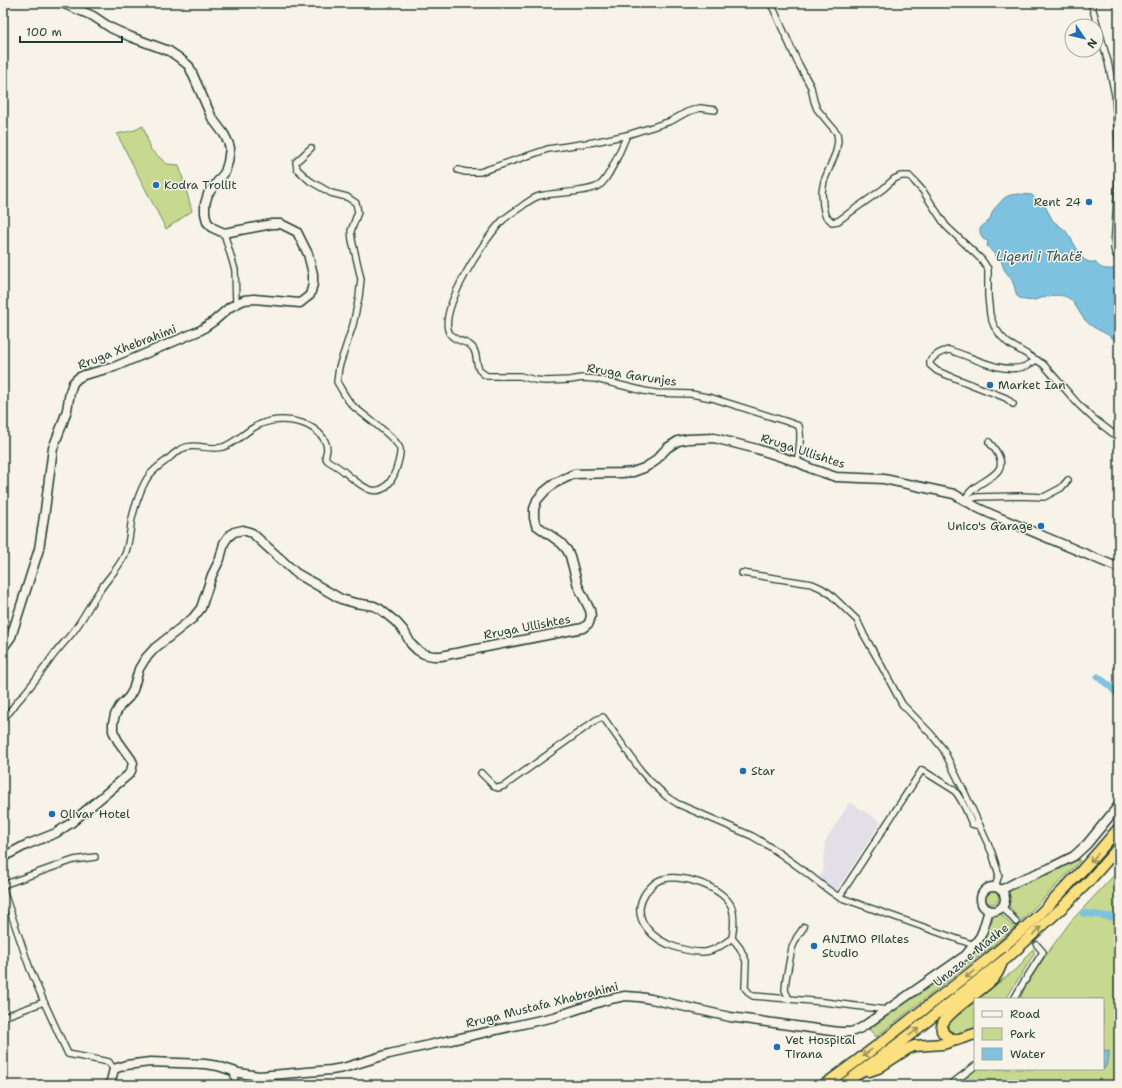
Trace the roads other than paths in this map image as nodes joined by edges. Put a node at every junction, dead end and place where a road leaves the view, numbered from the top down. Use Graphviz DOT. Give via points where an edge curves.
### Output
graph roads {
  1 [pos="62,3"];
  2 [pos="768,3"];
  3 [pos="1091,3"];
  4 [pos="715,110"];
  5 [pos="627,135"];
  6 [pos="310,148"];
  7 [pos="1119,165"];
  8 [pos="458,170"];
  9 [pos="224,233"];
  10 [pos="1119,259"];
  11 [pos="236,303"];
  12 [pos="1037,360"];
  13 [pos="1013,404"];
  14 [pos="1119,438"];
  15 [pos="989,442"];
  16 [pos="797,462"];
  17 [pos="1068,480"];
  18 [pos="964,500"];
  19 [pos="1119,568"];
  20 [pos="742,573"];
  21 [pos="3,648"];
  22 [pos="3,718"];
  23 [pos="481,773"];
  24 [pos="498,788"];
  25 [pos="502,794"];
  26 [pos="1119,805"];
  27 [pos="980,826"];
  28 [pos="1119,828"];
  29 [pos="1119,846"];
  30 [pos="3,857"];
  31 [pos="95,858"];
  32 [pos="3,885"];
  33 [pos="998,888"];
  34 [pos="3,890"];
  35 [pos="840,897"];
  36 [pos="1002,906"];
  37 [pos="989,910"];
  38 [pos="1016,922"];
  39 [pos="804,927"];
  40 [pos="732,938"];
  41 [pos="974,945"];
  42 [pos="1037,945"];
  43 [pos="1003,962"];
  44 [pos="1015,998"];
  45 [pos="789,999"];
  46 [pos="44,1002"];
  47 [pos="887,1010"];
  48 [pos="3,1017"];
  49 [pos="974,1034"];
  50 [pos="956,1040"];
  51 [pos="974,1067"];
  52 [pos="114,1069"];
  53 [pos="233,1071"];
  54 [pos="861,1072"];
  55 [pos="110,1085"];
  56 [pos="236,1085"];
  57 [pos="824,1085"];
  58 [pos="843,1085"];
  59 [pos="950,1085"];
  1 -- 9 [label="street" via="93,16 111,28 168,51 189,66 212,118 224,134 230,148 225,172 208,194 205,204 208,222 213,228"];
  2 -- 12 [label="street" via="776,12 811,87 817,109 837,133 836,152 822,192 825,215 832,222 838,221 894,179 909,176 923,191 946,226 988,269 988,296 994,326 1008,343"];
  3 -- 7 [label="street" via="1115,95"];
  4 -- 5 [label="street" via="700,108 671,121"];
  5 -- 8 [label="street" via="548,149 480,172"];
  5 -- 16 [label="street, Rruga Garunjes" via="601,185 538,196 504,220 490,235 457,291 448,313 447,326 450,334 472,347 478,368 487,376 520,376 545,381 596,379 650,392 691,394 712,398 799,426"];
  6 -- 22 [label="street" via="296,162 297,169 310,181 356,203 358,212 351,231 361,279 360,291 337,382 349,402 397,443 400,450 394,475 386,487 378,491 369,490 328,461 325,456 326,443 315,429 289,421 264,422 222,448 196,446 180,450 154,470 143,484 124,557 73,632"];
  7 -- 10 [label="street" via="1114,248"];
  9 -- 11 [label="street" via="235,270"];
  9 -- 11 [label="street, Rruga Xhebrahimi" via="281,224 297,232 308,254 313,274 310,295 300,303 254,299"];
  11 -- 21 [label="street, Rruga Xhebrahimi" via="200,330 114,367 84,374 73,383 67,410 53,448 39,549 10,637"];
  12 -- 13 [label="street" via="1016,369 1005,368 949,350 930,361 930,365 937,371 1006,398"];
  12 -- 14 [label="street" via="1083,409"];
  15 -- 18 [label="street" via="1001,460 999,470 968,493"];
  16 -- 18 [label="street, Rruga Ullishtes" via="836,477 884,479 954,494"];
  16 -- 30 [label="street, Rruga Ullishtes" via="714,438 688,439 678,441 654,462 633,472 574,474 555,483 537,500 534,518 536,525 561,543 570,556 578,586 590,610 590,623 583,628 441,656 424,654 417,650 396,622 380,609 341,599 296,572 252,533 243,530 234,532 224,543 201,608 193,618 145,659 133,690 114,715 114,731 133,763 131,771 71,823"];
  17 -- 18 [label="street" via="1061,488 1044,497 977,497"];
  18 -- 19 [label="street, Rruga Ullishtes" via="1011,523"];
  20 -- 27 [label="street" via="812,584 829,593 857,620 902,704 943,749"];
  23 -- 24 [label="street"];
  24 -- 25 [label="street"];
  24 -- 35 [label="street" via="596,720 603,718 641,771 667,797 763,842"];
  26 -- 33 [label="street" via="1074,856"];
  27 -- 33 [label="street" via="999,875"];
  27 -- 35 [label="street" via="972,824 954,790 922,770"];
  28 -- 57 [label="highway, Unaza e Madhe, one-way" via="1040,914 1000,949"];
  43 -- 29 [label="highway, Unaza e Madhe, one-way" via="1065,905"];
  31 -- 32 [label="street" via="74,860"];
  33 -- 36 [label="street" via="1005,898"];
  33 -- 37 [label="street" via="988,888 982,896 983,905"];
  34 -- 46 [label="street"];
  35 -- 41 [label="street"];
  36 -- 37 [label="street"];
  36 -- 38 [label="street"];
  37 -- 41 [label="street, Rruga Mustafa Xhabrahimi" via="983,930"];
  39 -- 45 [label="street" via="792,948 785,990"];
  40 -- 40 [label="street" via="735,921 732,906 725,897 700,882 673,878 660,880 650,887 640,905 641,917 647,929 657,939 670,946 710,952"];
  40 -- 45 [label="street" via="746,961 744,984 750,994"];
  41 -- 47 [label="street, Rruga Mustafa Xhabrahimi" via="959,961"];
  42 -- 44 [label="street" via="1043,952"];
  43 -- 50 [label="highway" via="994,978 943,1022 942,1032"];
  54 -- 43 [label="highway, Unaza e Madhe, one-way"];
  45 -- 47 [label="street"];
  46 -- 48 [label="street"];
  46 -- 52 [label="street" via="68,1054 109,1062"];
  47 -- 53 [label="street, Rruga Mustafa Xhabrahimi" via="861,1028 847,1033 730,1017 635,996 622,997 554,1017 389,1054 343,1068 259,1076"];
  49 -- 50 [label="highway"];
  50 -- 54 [label="highway" via="943,1044 914,1046 878,1068"];
  51 -- 59 [label="street"];
  52 -- 53 [label="street, Rruga Mustafa Xhabrahimi" via="150,1062 176,1062 205,1064"];
  52 -- 55 [label="street"];
  53 -- 56 [label="street"];
  54 -- 58 [label="highway, Unaza e Madhe"];
}
